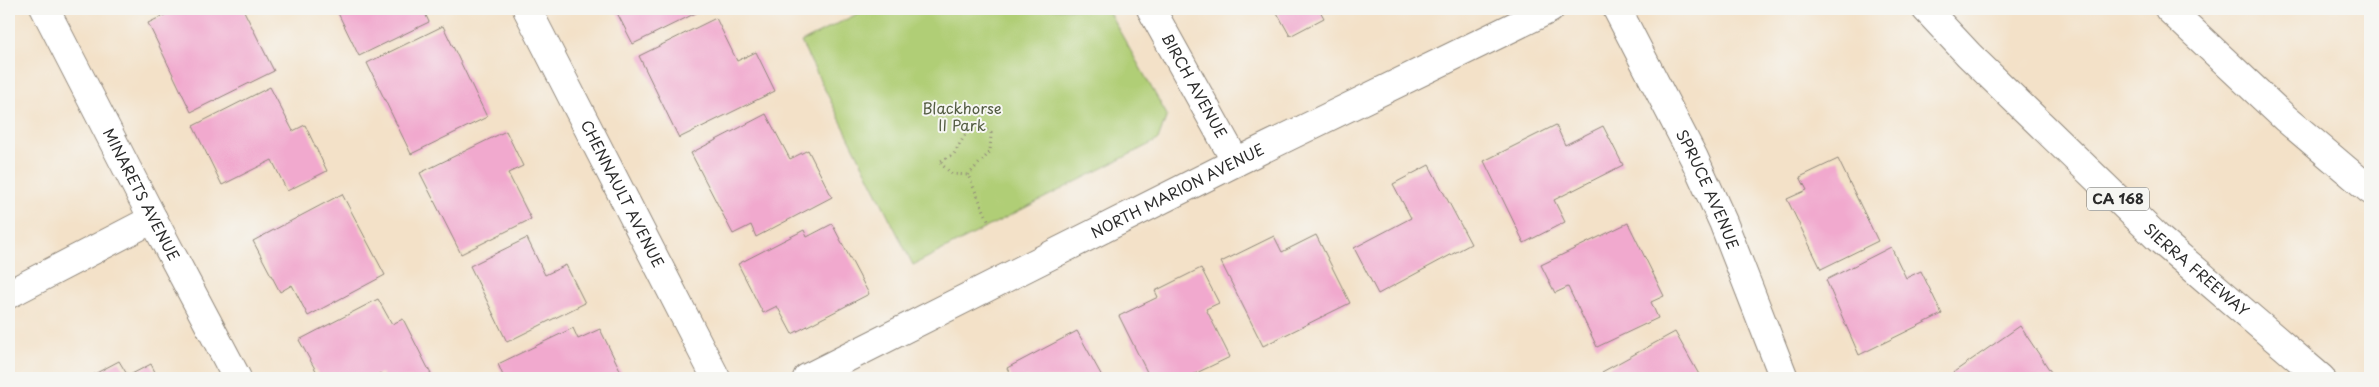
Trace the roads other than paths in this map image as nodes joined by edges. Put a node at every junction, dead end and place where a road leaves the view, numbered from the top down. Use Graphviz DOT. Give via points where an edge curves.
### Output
graph roads {
  1 [pos="46,9"];
  2 [pos="528,9"];
  3 [pos="1151,9"];
  4 [pos="1550,9"];
  5 [pos="1617,9"];
  6 [pos="1926,9"];
  7 [pos="2170,9"];
  8 [pos="1236,162"];
  9 [pos="2370,190"];
  10 [pos="152,219"];
  11 [pos="9,294"];
  12 [pos="237,378"];
  13 [pos="716,378"];
  14 [pos="807,378"];
  15 [pos="1784,378"];
  16 [pos="2321,378"];
  1 -- 10 [label="main road, MINARETS AVENUE"];
  2 -- 13 [label="main road, CHENNAULT AVENUE"];
  3 -- 8 [label="main road, BIRCH AVENUE"];
  4 -- 8 [label="main road, NORTH MARION AVENUE"];
  5 -- 15 [label="main road, SPRUCE AVENUE" via="1694,158 1723,222"];
  6 -- 16 [label="main road, SIERRA FREEWAY / CA 168" via="1969,55 2158,238"];
  7 -- 9 [label="main road" via="2285,118"];
  8 -- 14 [label="main road, NORTH MARION AVENUE"];
  10 -- 11 [label="main road"];
  10 -- 12 [label="main road, MINARETS AVENUE"];
}
